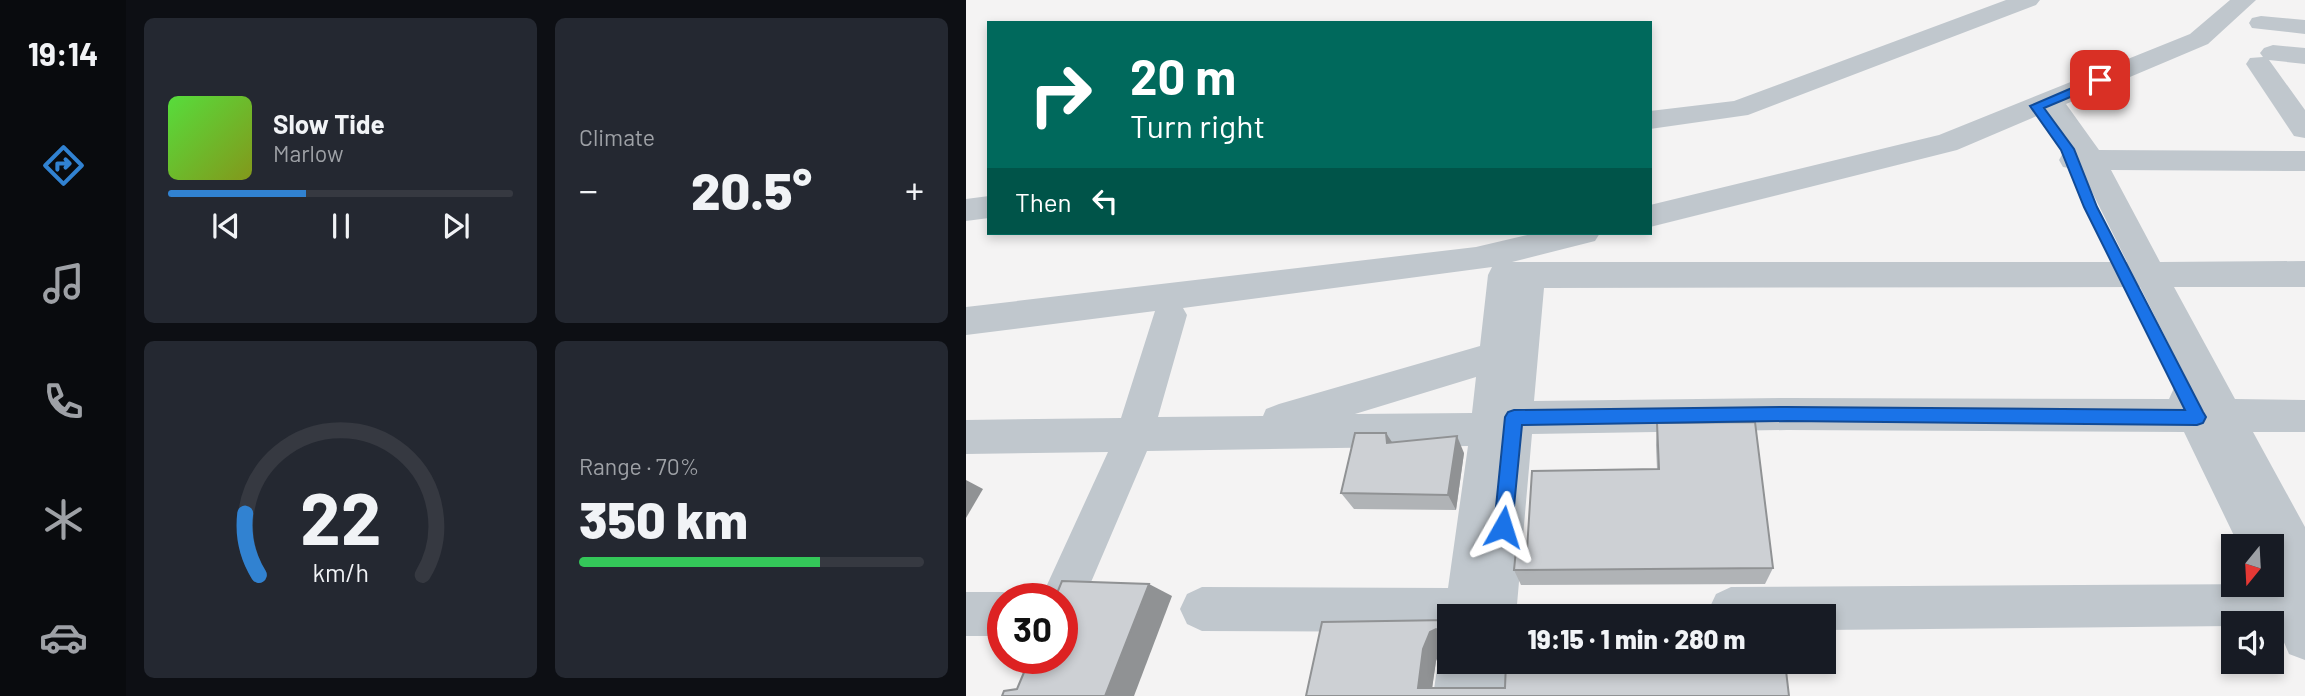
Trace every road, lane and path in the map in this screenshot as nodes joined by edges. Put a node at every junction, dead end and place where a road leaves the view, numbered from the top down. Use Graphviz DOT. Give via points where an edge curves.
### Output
graph roads {
  1 [pos="2028,0"];
  2 [pos="2244,0"];
  3 [pos="2261,23"];
  4 [pos="2305,27"];
  5 [pos="2305,56"];
  6 [pos="2043,103"];
  7 [pos="1652,120"];
  8 [pos="2305,129"];
  9 [pos="2081,160"];
  10 [pos="2235,160"];
  11 [pos="2305,161"];
  12 [pos="987,207"];
  13 [pos="966,210"];
  14 [pos="1652,216"];
  15 [pos="1576,235"];
  16 [pos="2138,274"];
  17 [pos="2305,274"];
  18 [pos="1530,275"];
  19 [pos="1170,315"];
  20 [pos="966,321"];
  21 [pos="1496,356"];
  22 [pos="2305,416"];
  23 [pos="2211,418"];
  24 [pos="1498,421"];
  25 [pos="1236,434"];
  26 [pos="1134,436"];
  27 [pos="966,437"];
  28 [pos="2255,534"];
  29 [pos="1069,583"];
  30 [pos="2295,597"];
  31 [pos="1492,604"];
  32 [pos="1836,606"];
  33 [pos="1202,608"];
  34 [pos="1437,611"];
  35 [pos="966,614"];
  36 [pos="987,614"];
  37 [pos="1460,674"];
  38 [pos="1490,674"];
  39 [pos="1457,696"];
  40 [pos="1488,696"];
  1 -- 7 [label="street" via="1738,109"];
  2 -- 6 [label="street" via="2199,39"];
  3 -- 4 [label="street"];
  5 -- 8 [label="street" via="2266,58"];
  6 -- 9 [label="street"];
  6 -- 14 [label="street" via="1947,143"];
  8 -- 10 [label="street"];
  9 -- 10 [label="street"];
  9 -- 16 [label="street"];
  10 -- 11 [label="street"];
  12 -- 13 [label="street"];
  15 -- 20 [label="street" via="1476,259"];
  16 -- 17 [label="street"];
  16 -- 18 [label="street"];
  16 -- 23 [label="street"];
  18 -- 21 [label="street" via="1504,275"];
  18 -- 24 [label="street"];
  19 -- 26 [label="street"];
  21 -- 24 [label="street"];
  21 -- 25 [label="street"];
  22 -- 23 [label="street"];
  23 -- 24 [label="street" via="1801,414"];
  23 -- 28 [label="street"];
  23 -- 30 [label="street"];
  24 -- 25 [label="street"];
  24 -- 31 [label="street"];
  25 -- 26 [label="street"];
  26 -- 27 [label="street"];
  26 -- 29 [label="street"];
  30 -- 32 [label="street"];
  33 -- 34 [label="street"];
  35 -- 36 [label="street"];
  37 -- 39 [label="street"];
  38 -- 40 [label="street"];
}
